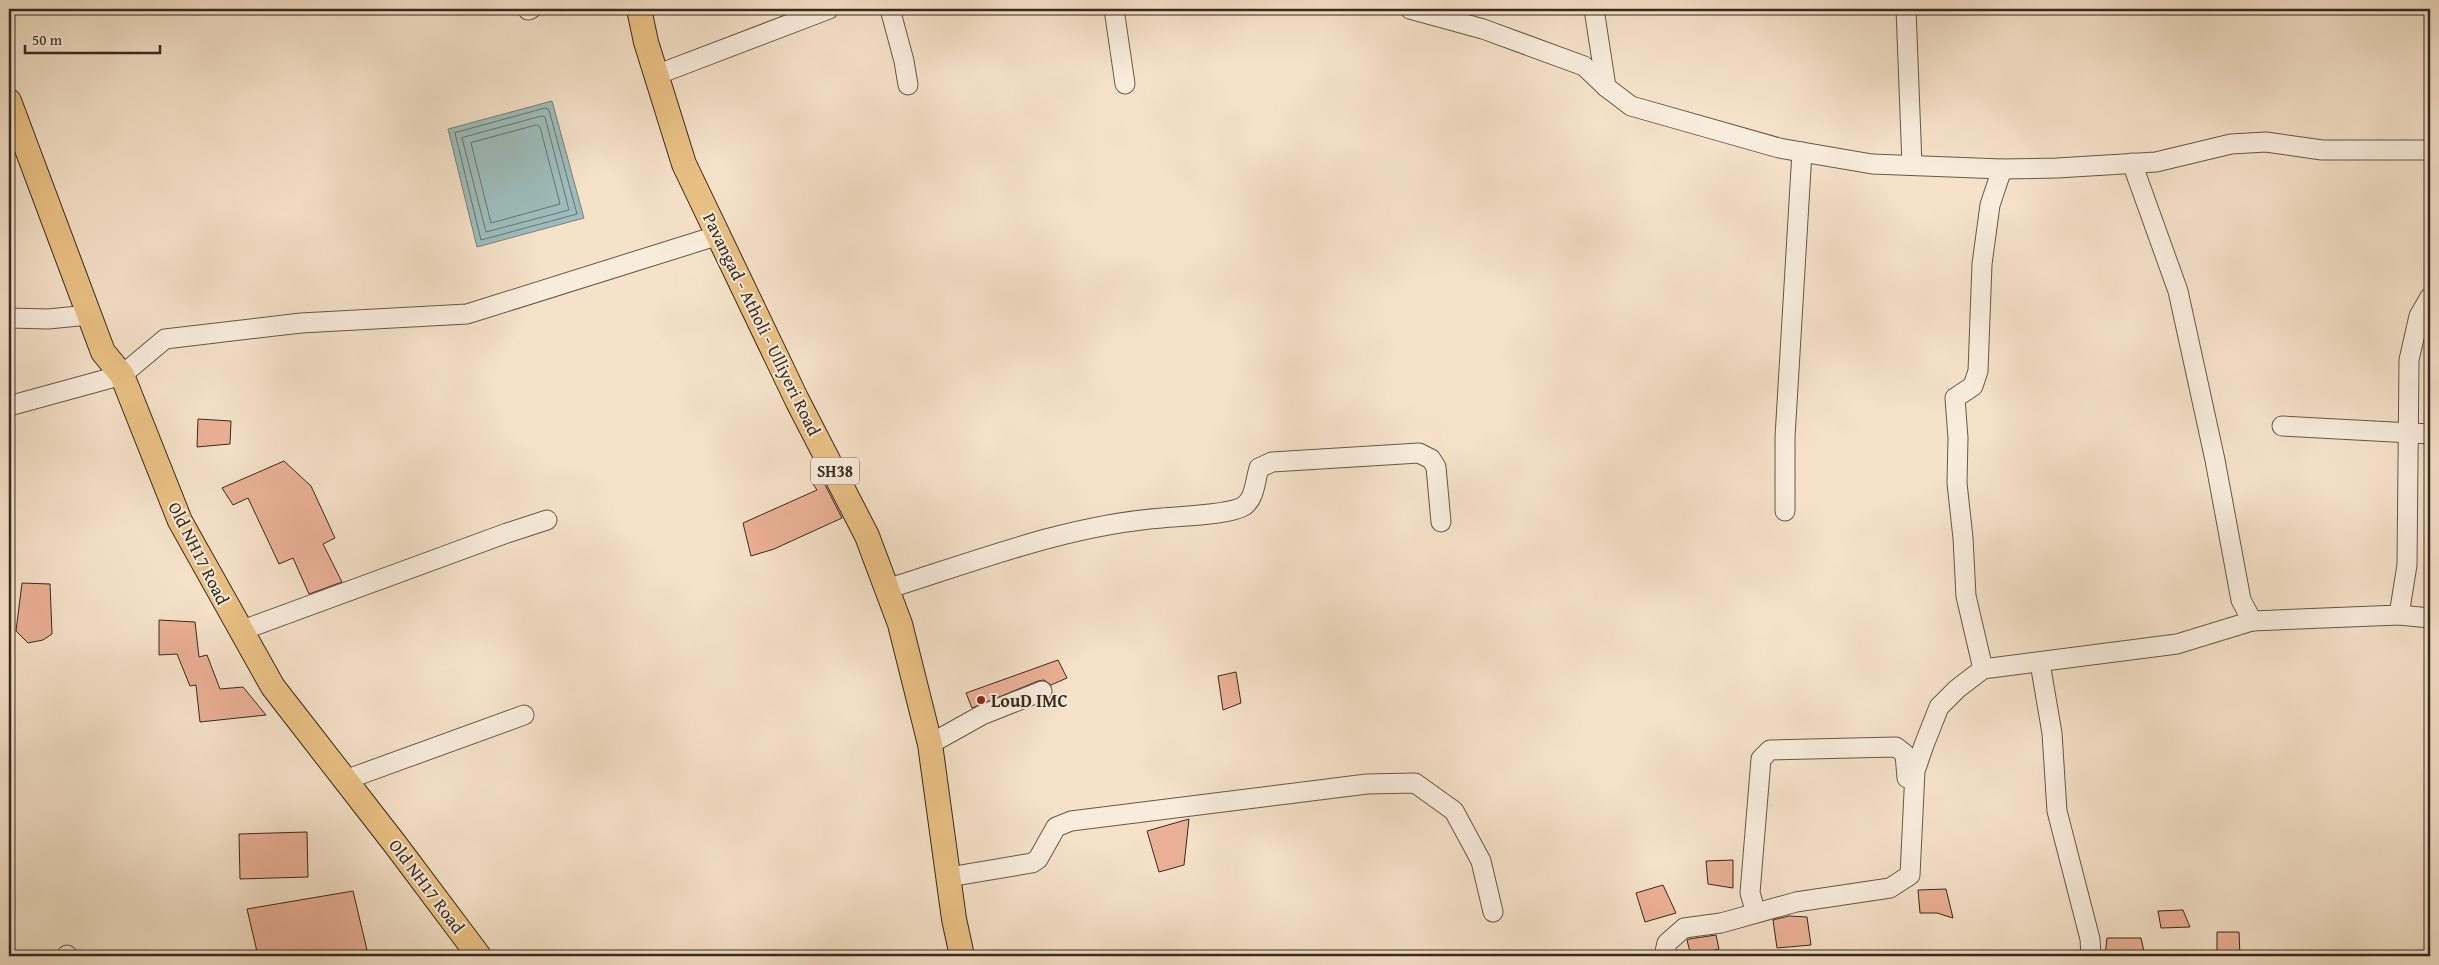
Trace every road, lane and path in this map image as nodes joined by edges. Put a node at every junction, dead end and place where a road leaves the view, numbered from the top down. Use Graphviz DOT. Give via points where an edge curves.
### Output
graph roads {
  1 [pos="639,9"];
  2 [pos="829,9"];
  3 [pos="890,9"];
  4 [pos="1114,9"];
  5 [pos="1413,9"];
  6 [pos="1594,9"];
  7 [pos="1906,9"];
  8 [pos="656,75"];
  9 [pos="1125,84"];
  10 [pos="908,85"];
  11 [pos="1606,87"];
  12 [pos="9,101"];
  13 [pos="2430,150"];
  14 [pos="1802,152"];
  15 [pos="2132,163"];
  16 [pos="1912,166"];
  17 [pos="2002,168"];
  18 [pos="719,235"];
  19 [pos="2430,297"];
  20 [pos="89,315"];
  21 [pos="9,318"];
  22 [pos="122,375"];
  23 [pos="9,406"];
  24 [pos="2282,426"];
  25 [pos="2408,433"];
  26 [pos="2430,434"];
  27 [pos="1785,511"];
  28 [pos="547,520"];
  29 [pos="1441,522"];
  30 [pos="887,589"];
  31 [pos="2399,615"];
  32 [pos="2430,618"];
  33 [pos="2252,621"];
  34 [pos="240,631"];
  35 [pos="2040,662"];
  36 [pos="1983,669"];
  37 [pos="1042,691"];
  38 [pos="524,715"];
  39 [pos="930,744"];
  40 [pos="345,780"];
  41 [pos="1914,780"];
  42 [pos="949,876"];
  43 [pos="1493,912"];
  44 [pos="1756,913"];
  45 [pos="479,956"];
  46 [pos="962,956"];
  47 [pos="1664,956"];
  48 [pos="2091,956"];
  1 -- 8 [label="main road, Pavangad - Atholi - Ulliyeri Road / SH38"];
  2 -- 8 [label="street"];
  3 -- 10 [label="street"];
  4 -- 9 [label="street"];
  5 -- 11 [label="street" via="1483,29 1584,66"];
  6 -- 11 [label="street"];
  7 -- 16 [label="street"];
  8 -- 18 [label="main road, Pavangad - Atholi - Ulliyeri Road / SH38" via="684,164"];
  11 -- 14 [label="street" via="1631,106"];
  12 -- 20 [label="main road, Old NH17 Road"];
  13 -- 15 [label="street" via="2322,150 2258,143 2231,144 2156,162"];
  14 -- 16 [label="street" via="1872,164"];
  14 -- 27 [label="street" via="1785,437"];
  15 -- 17 [label="street"];
  15 -- 33 [label="street" via="2178,291 2241,600"];
  16 -- 17 [label="street"];
  17 -- 36 [label="street" via="1990,205 1982,264 1978,370 1973,386 1955,398 1957,483 1966,596"];
  18 -- 22 [label="street" via="467,314 302,323 165,339"];
  18 -- 30 [label="main road, Pavangad - Atholi - Ulliyeri Road / SH38" via="797,400 867,536"];
  19 -- 25 [label="street" via="2419,316 2409,360"];
  20 -- 21 [label="street"];
  20 -- 22 [label="main road, Old NH17 Road" via="103,352"];
  22 -- 23 [label="street"];
  22 -- 34 [label="main road, Old NH17 Road" via="180,521"];
  24 -- 25 [label="street"];
  25 -- 26 [label="street"];
  25 -- 31 [label="street" via="2407,566"];
  28 -- 34 [label="street"];
  29 -- 30 [label="street" via="1436,466 1431,459 1419,454 1272,462 1258,468 1252,497 1243,507 1207,514 1138,520 1068,533"];
  30 -- 39 [label="main road, Pavangad - Atholi - Ulliyeri Road / SH38" via="900,624"];
  31 -- 32 [label="street"];
  31 -- 33 [label="street"];
  33 -- 35 [label="street" via="2177,644"];
  34 -- 40 [label="main road, Old NH17 Road" via="273,687"];
  35 -- 36 [label="street"];
  35 -- 48 [label="street" via="2052,733 2057,811 2090,939"];
  36 -- 41 [label="street" via="1939,707"];
  37 -- 39 [label="street" via="982,715"];
  38 -- 40 [label="street"];
  39 -- 42 [label="main road, Pavangad - Atholi - Ulliyeri Road / SH38"];
  40 -- 45 [label="main road, Old NH17 Road"];
  41 -- 44 [label="street" via="1910,875 1890,888 1796,902"];
  41 -- 44 [label="street" via="1907,778 1905,754 1896,747 1770,750 1761,759 1750,893"];
  42 -- 43 [label="street" via="1032,863 1038,859 1056,828 1071,821 1367,784 1415,783 1454,811 1481,861"];
  42 -- 46 [label="main road, Pavangad - Atholi - Ulliyeri Road / SH38"];
  44 -- 47 [label="street" via="1721,923 1684,928 1667,943"];
}
